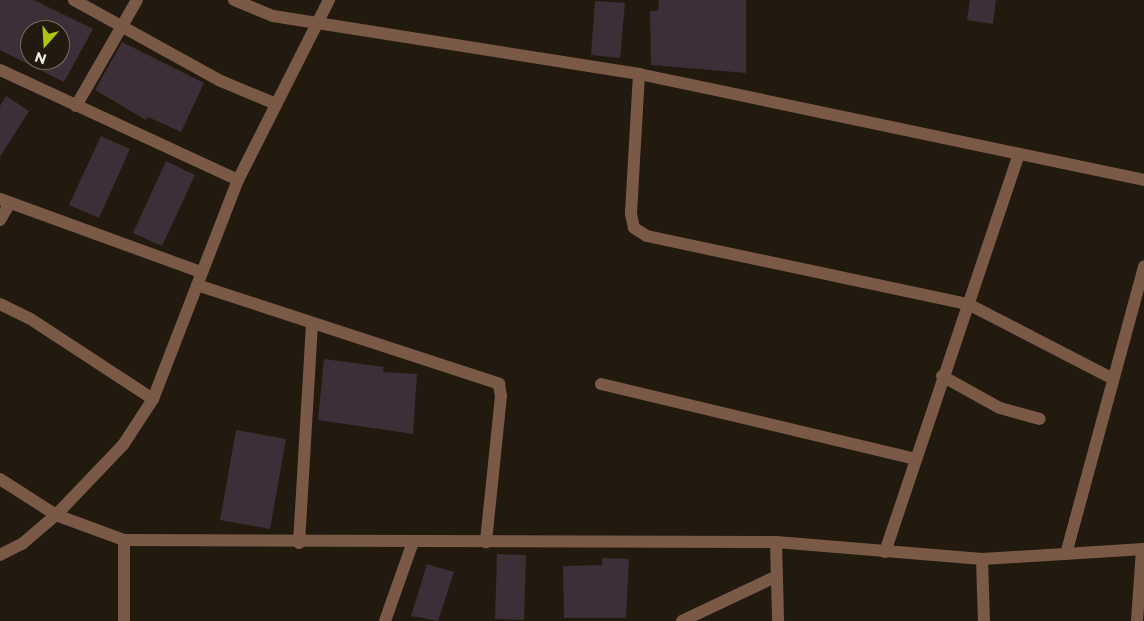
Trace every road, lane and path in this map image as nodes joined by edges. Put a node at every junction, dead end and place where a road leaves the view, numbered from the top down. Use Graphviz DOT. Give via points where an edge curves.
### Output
graph roads {
  1 [pos="74,0"];
  2 [pos="137,0"];
  3 [pos="234,0"];
  4 [pos="330,0"];
  5 [pos="316,24"];
  6 [pos="120,25"];
  7 [pos="0,70"];
  8 [pos="639,74"];
  9 [pos="276,104"];
  10 [pos="76,106"];
  11 [pos="1019,154"];
  12 [pos="238,180"];
  13 [pos="1144,180"];
  14 [pos="5,201"];
  15 [pos="0,220"];
  16 [pos="1144,266"];
  17 [pos="201,272"];
  18 [pos="197,285"];
  19 [pos="0,304"];
  20 [pos="968,304"];
  21 [pos="312,323"];
  22 [pos="942,376"];
  23 [pos="1114,379"];
  24 [pos="601,384"];
  25 [pos="152,399"];
  26 [pos="1040,419"];
  27 [pos="916,459"];
  28 [pos="0,479"];
  29 [pos="56,515"];
  30 [pos="124,540"];
  31 [pos="413,542"];
  32 [pos="486,542"];
  33 [pos="776,542"];
  34 [pos="299,543"];
  35 [pos="1143,549"];
  36 [pos="885,552"];
  37 [pos="1066,554"];
  38 [pos="0,555"];
  39 [pos="982,559"];
  40 [pos="775,576"];
  41 [pos="124,621"];
  42 [pos="385,621"];
  43 [pos="682,621"];
  44 [pos="778,621"];
  45 [pos="984,621"];
  46 [pos="1137,621"];
  1 -- 6 [label="street"];
  2 -- 6 [label="street"];
  3 -- 5 [label="street" via="274,16"];
  4 -- 5 [label="street"];
  5 -- 8 [label="street"];
  5 -- 9 [label="street"];
  6 -- 9 [label="street" via="221,81"];
  6 -- 10 [label="street"];
  7 -- 10 [label="street"];
  8 -- 11 [label="street"];
  8 -- 20 [label="street" via="631,214 634,228 670,242"];
  9 -- 12 [label="street"];
  10 -- 12 [label="street"];
  11 -- 13 [label="street"];
  11 -- 20 [label="street"];
  12 -- 17 [label="street"];
  14 -- 15 [label="street"];
  14 -- 17 [label="street"];
  16 -- 23 [label="street"];
  17 -- 18 [label="street"];
  18 -- 21 [label="street"];
  18 -- 25 [label="street"];
  19 -- 25 [label="street" via="29,318"];
  20 -- 22 [label="street"];
  20 -- 23 [label="street"];
  21 -- 32 [label="street" via="498,384 501,396"];
  21 -- 34 [label="street"];
  22 -- 26 [label="street" via="1000,408"];
  22 -- 27 [label="street"];
  23 -- 37 [label="street"];
  24 -- 27 [label="street"];
  25 -- 29 [label="street" via="123,445"];
  27 -- 36 [label="street"];
  28 -- 29 [label="street"];
  29 -- 30 [label="street"];
  29 -- 38 [label="street" via="22,544"];
  30 -- 34 [label="street"];
  30 -- 41 [label="street"];
  31 -- 32 [label="street"];
  31 -- 34 [label="street"];
  31 -- 42 [label="street"];
  32 -- 33 [label="street"];
  33 -- 36 [label="street"];
  33 -- 40 [label="street"];
  35 -- 37 [label="street"];
  35 -- 46 [label="street"];
  36 -- 39 [label="street"];
  37 -- 39 [label="street"];
  39 -- 45 [label="street"];
  40 -- 43 [label="street"];
  40 -- 44 [label="street"];
}
